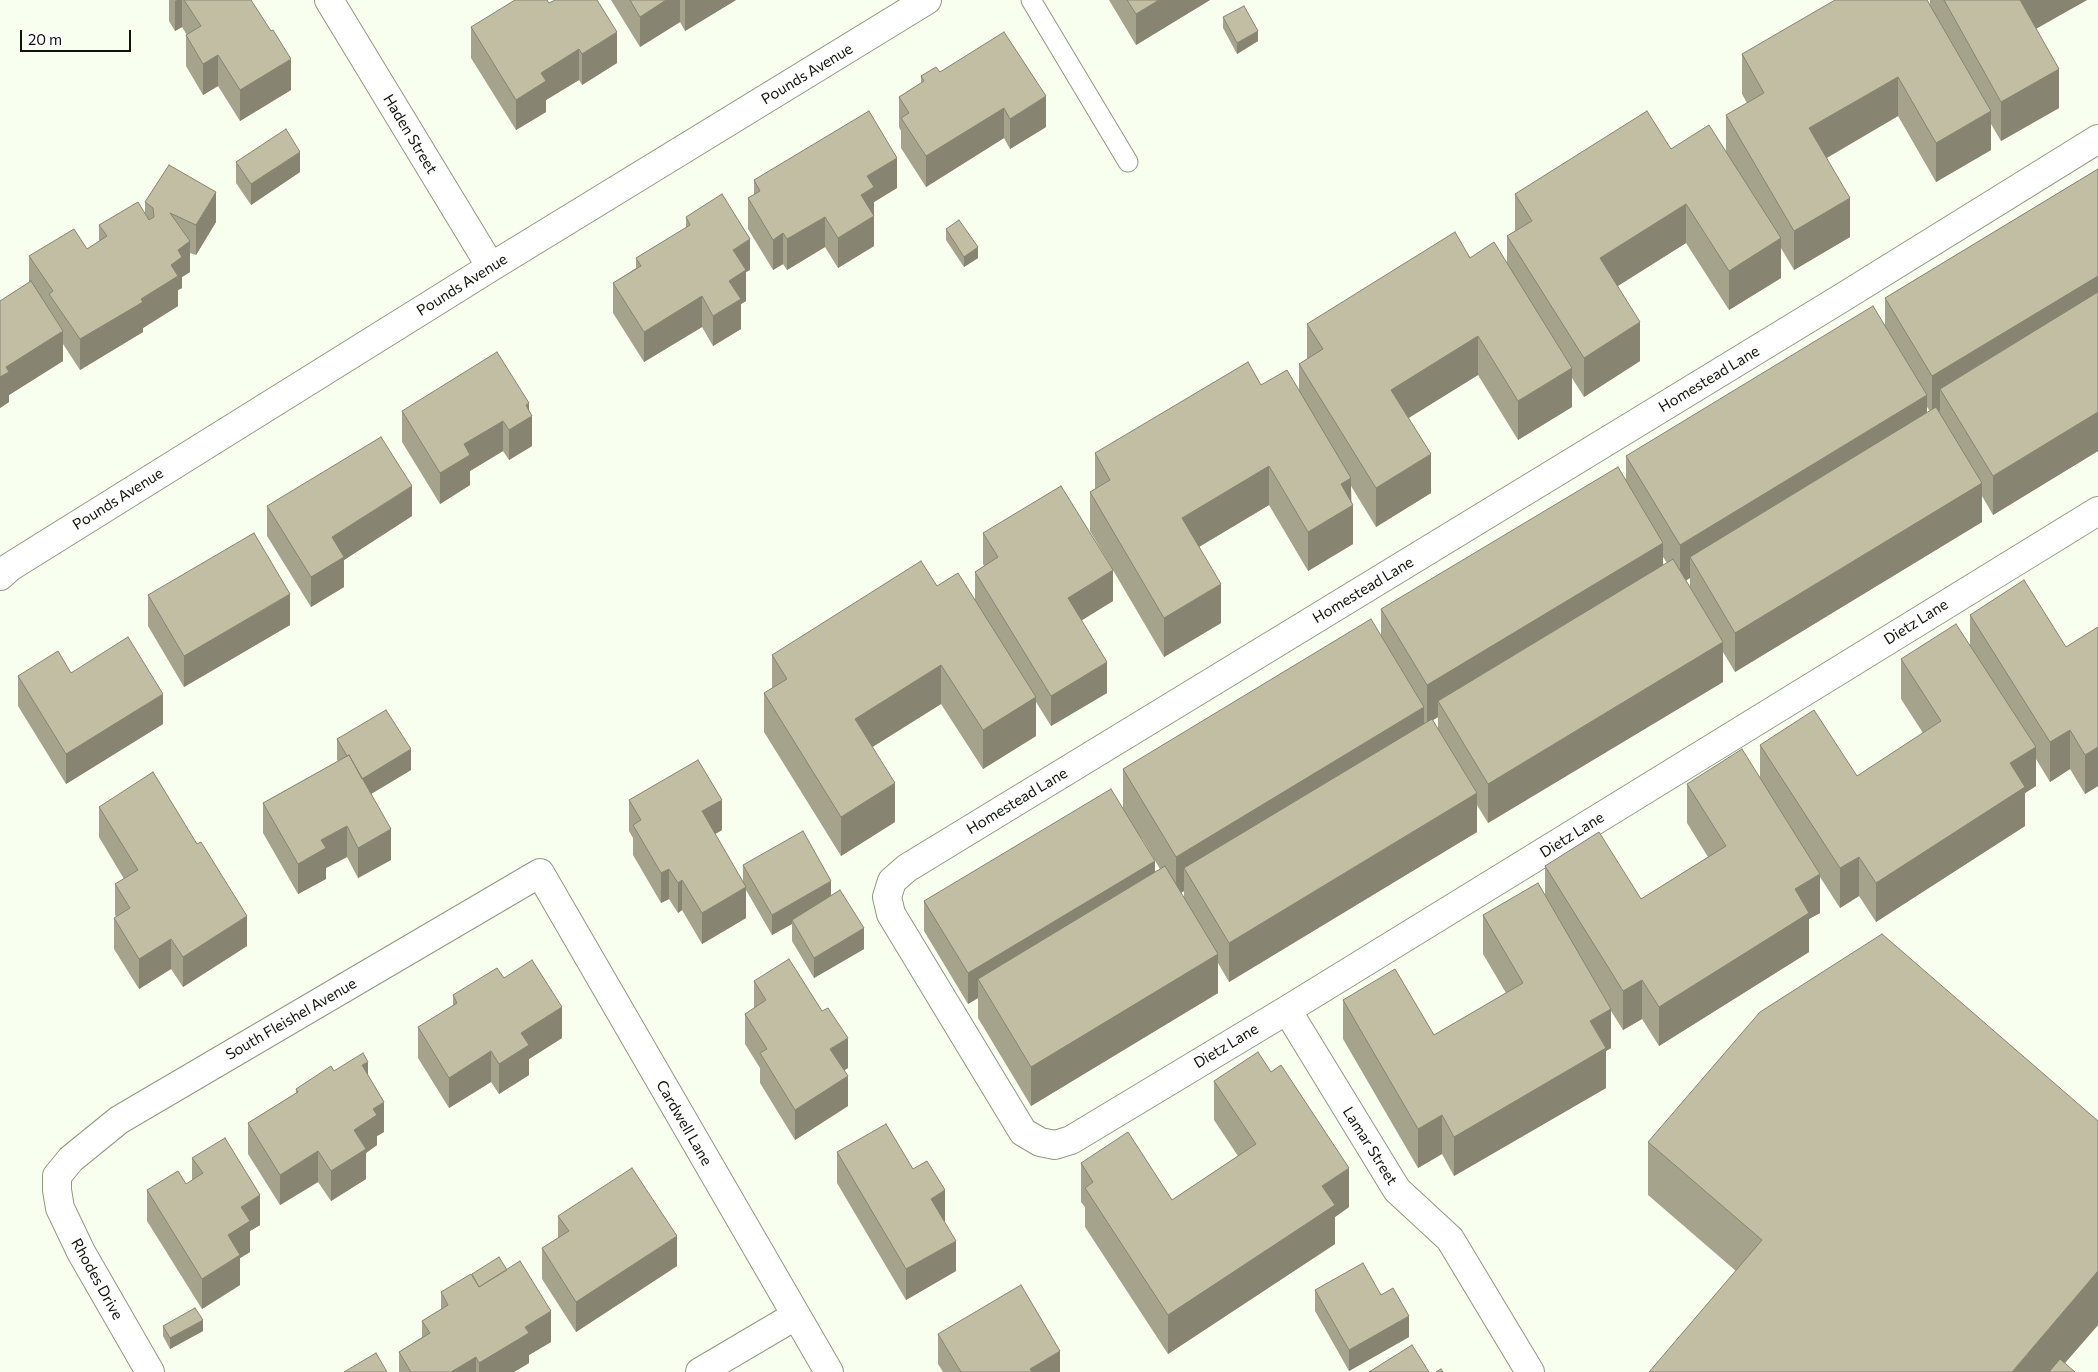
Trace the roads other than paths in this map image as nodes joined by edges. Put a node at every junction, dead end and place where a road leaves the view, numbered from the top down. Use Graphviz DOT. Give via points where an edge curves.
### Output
graph roads {
  1 [pos="329,0"];
  2 [pos="927,0"];
  3 [pos="1032,0"];
  4 [pos="2098,139"];
  5 [pos="1128,162"];
  6 [pos="491,267"];
  7 [pos="2098,511"];
  8 [pos="0,576"];
  9 [pos="540,873"];
  10 [pos="1287,1010"];
  11 [pos="1040,1142"];
  12 [pos="56,1181"];
  13 [pos="795,1316"];
  14 [pos="150,1372"];
  15 [pos="700,1372"];
  16 [pos="829,1372"];
  17 [pos="1530,1372"];
  1 -- 6 [label="street, Haden Street"];
  2 -- 6 [label="street, Pounds Avenue"];
  3 -- 5 [label="lane"];
  4 -- 11 [label="street, Homestead Lane" via="915,863 892,881 887,897 891,914 1012,1116 1023,1132"];
  6 -- 8 [label="street, Pounds Avenue" via="17,562"];
  7 -- 10 [label="street, Dietz Lane"];
  9 -- 12 [label="street, South Fleishel Avenue" via="119,1120 71,1159"];
  9 -- 13 [label="street, Cardwell Lane"];
  10 -- 11 [label="street, Dietz Lane" via="1071,1140 1055,1145"];
  10 -- 17 [label="street, Lamar Street" via="1397,1190 1450,1239"];
  12 -- 14 [label="street, Rhodes Drive" via="60,1208 81,1252"];
  13 -- 15 [label="street"];
  13 -- 16 [label="street, Cardwell Lane"];
}
